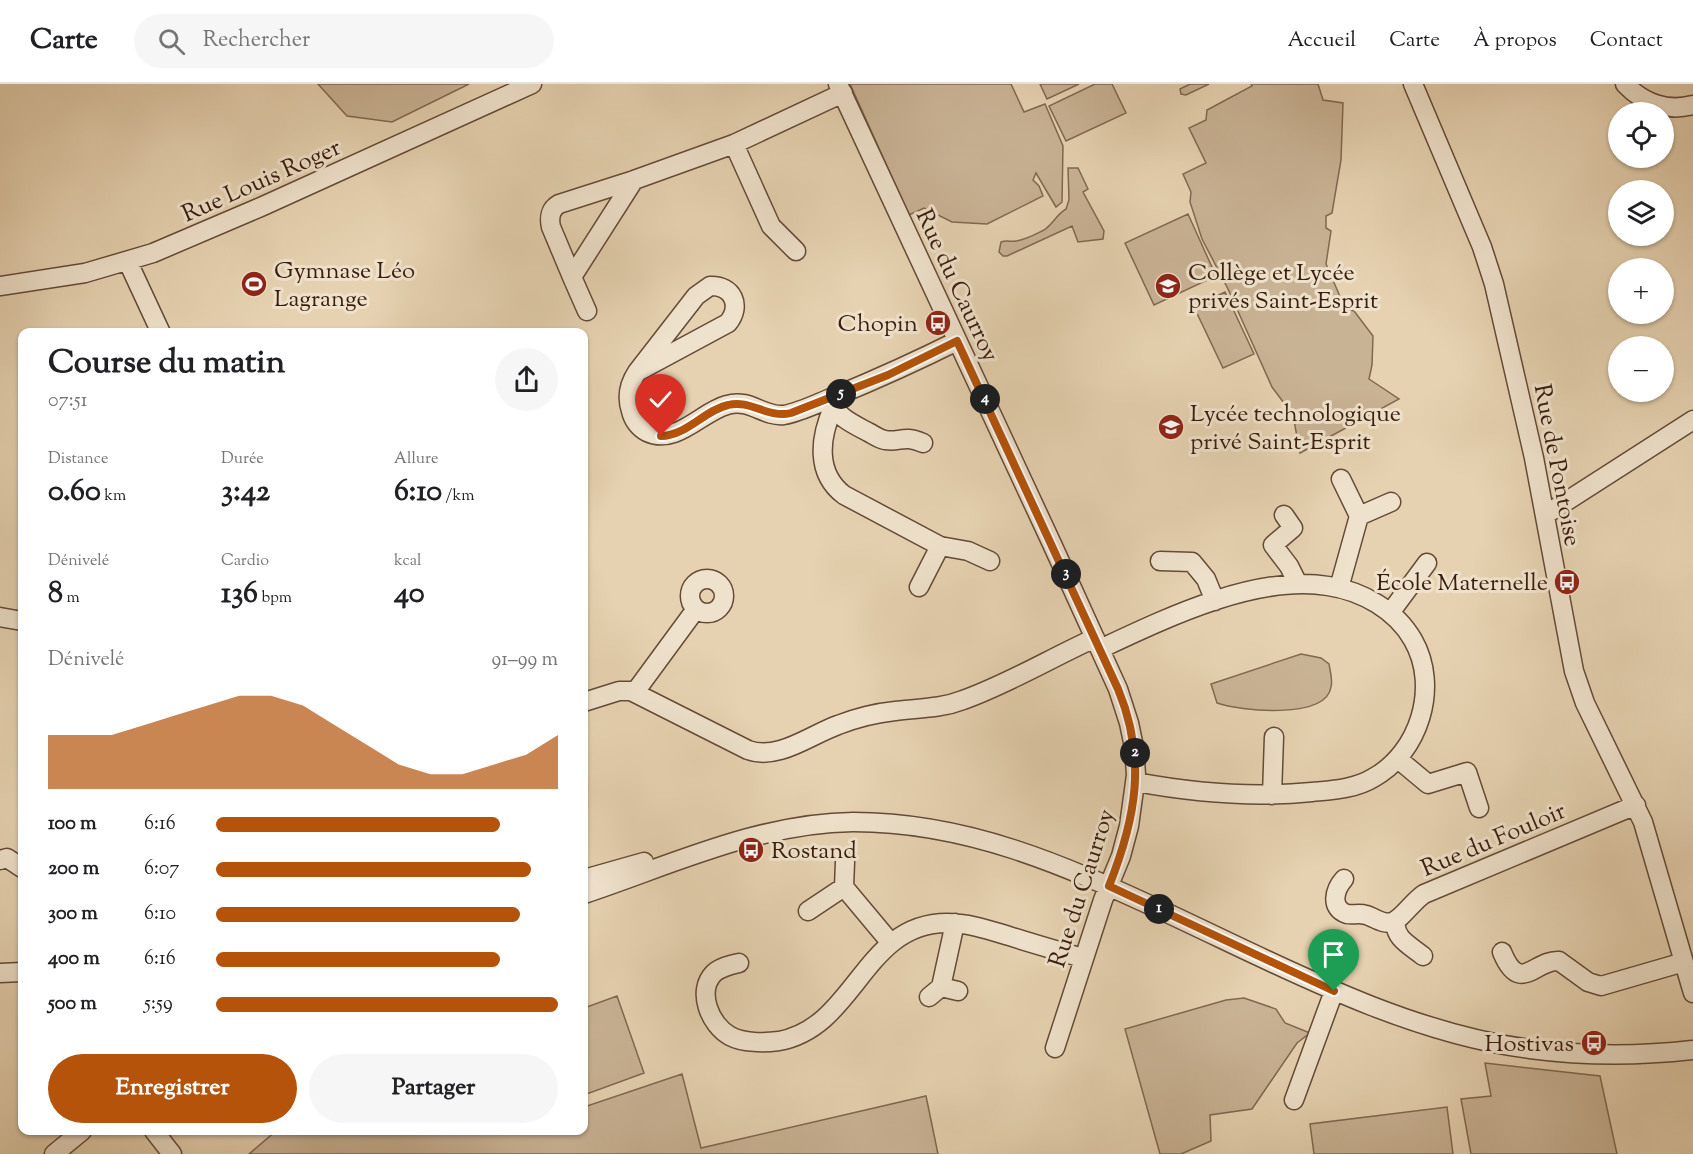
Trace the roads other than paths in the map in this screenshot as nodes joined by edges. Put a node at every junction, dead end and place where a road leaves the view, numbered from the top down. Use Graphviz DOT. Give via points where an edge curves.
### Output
graph roads {
  1 [pos="532,84"];
  2 [pos="1413,84"];
  3 [pos="1625,84"];
  4 [pos="841,89"];
  5 [pos="1693,105"];
  6 [pos="734,144"];
  7 [pos="634,180"];
  8 [pos="796,251"];
  9 [pos="128,262"];
  10 [pos="572,277"];
  11 [pos="0,285"];
  12 [pos="587,311"];
  13 [pos="159,328"];
  14 [pos="957,341"];
  15 [pos="638,372"];
  16 [pos="831,403"];
  17 [pos="1693,420"];
  18 [pos="923,442"];
  19 [pos="1341,479"];
  20 [pos="1391,502"];
  21 [pos="1284,515"];
  22 [pos="1545,515"];
  23 [pos="1359,516"];
  24 [pos="940,546"];
  25 [pos="990,561"];
  26 [pos="1160,561"];
  27 [pos="1427,563"];
  28 [pos="1298,584"];
  29 [pos="919,587"];
  30 [pos="1339,588"];
  31 [pos="1215,601"];
  32 [pos="696,609"];
  33 [pos="1390,613"];
  34 [pos="0,617"];
  35 [pos="18,620"];
  36 [pos="1097,643"];
  37 [pos="635,692"];
  38 [pos="588,701"];
  39 [pos="1274,737"];
  40 [pos="1398,759"];
  41 [pos="1136,783"];
  42 [pos="1272,795"];
  43 [pos="1636,805"];
  44 [pos="1479,808"];
  45 [pos="728,844"];
  46 [pos="0,860"];
  47 [pos="845,862"];
  48 [pos="18,865"];
  49 [pos="588,878"];
  50 [pos="1344,879"];
  51 [pos="1109,886"];
  52 [pos="844,887"];
  53 [pos="588,893"];
  54 [pos="808,911"];
  55 [pos="1395,921"];
  56 [pos="955,923"];
  57 [pos="890,942"];
  58 [pos="1423,956"];
  59 [pos="1083,958"];
  60 [pos="1505,959"];
  61 [pos="1684,962"];
  62 [pos="739,963"];
  63 [pos="18,972"];
  64 [pos="0,973"];
  65 [pos="1334,991"];
  66 [pos="943,992"];
  67 [pos="1693,993"];
  68 [pos="1055,1048"];
  69 [pos="1693,1050"];
  70 [pos="1294,1100"];
  71 [pos="77,1135"];
  72 [pos="157,1135"];
  73 [pos="54,1154"];
  74 [pos="172,1154"];
  1 -- 9 [label="street, Rue Louis Roger" via="182,242"];
  2 -- 22 [label="street, Rue de Pontoise" via="1491,271"];
  3 -- 5 [label="street" via="1643,99 1661,106"];
  4 -- 6 [label="street"];
  4 -- 14 [label="street, Rue du Caurroy"];
  6 -- 7 [label="street"];
  6 -- 8 [label="street" via="771,226"];
  7 -- 10 [label="street"];
  7 -- 10 [label="street" via="559,204 552,211 551,227"];
  9 -- 11 [label="street, Rue Louis Roger" via="66,277"];
  9 -- 13 [label="street"];
  10 -- 12 [label="street"];
  14 -- 16 [label="street"];
  14 -- 36 [label="street, Rue du Caurroy"];
  15 -- 15 [label="street" via="728,323 735,309 731,293 715,286 701,291"];
  15 -- 16 [label="street" via="630,385 629,404 636,422 661,436 673,434 733,404 785,415"];
  16 -- 18 [label="street" via="849,422 882,439 912,438"];
  16 -- 24 [label="street" via="822,446 827,475 834,486"];
  17 -- 22 [label="street"];
  19 -- 23 [label="street"];
  20 -- 23 [label="street"];
  21 -- 28 [label="street" via="1293,528 1273,545"];
  22 -- 43 [label="street, Rue de Pontoise" via="1579,686"];
  23 -- 30 [label="street"];
  24 -- 25 [label="street" via="968,551"];
  24 -- 29 [label="street"];
  26 -- 31 [label="street" via="1192,562 1206,579"];
  27 -- 33 [label="street"];
  28 -- 30 [label="street"];
  28 -- 31 [label="street"];
  30 -- 33 [label="street" via="1365,597"];
  31 -- 36 [label="street"];
  32 -- 37 [label="street"];
  33 -- 40 [label="street" via="1414,641 1424,679 1418,726"];
  34 -- 35 [label="street"];
  36 -- 37 [label="street" via="963,700 867,716 765,754 748,750"];
  36 -- 41 [label="street, Rue du Caurroy" via="1130,723"];
  37 -- 38 [label="street" via="619,691"];
  39 -- 42 [label="street"];
  40 -- 42 [label="street" via="1374,778 1357,785"];
  40 -- 44 [label="street" via="1428,784 1467,772"];
  41 -- 42 [label="street" via="1211,794"];
  41 -- 51 [label="street, Rue du Caurroy" via="1127,836"];
  43 -- 55 [label="street, Rue du Fouloir" via="1424,894"];
  43 -- 61 [label="street, Rue de Pontoise"];
  45 -- 49 [label="street" via="665,856"];
  45 -- 51 [label="street" via="824,824 910,826 997,843"];
  45 -- 53 [label="street"];
  46 -- 48 [label="street" via="7,858"];
  47 -- 52 [label="street"];
  50 -- 55 [label="street" via="1335,897 1343,912"];
  51 -- 59 [label="street, Rue du Caurroy"];
  51 -- 65 [label="street"];
  52 -- 54 [label="street"];
  52 -- 57 [label="street"];
  55 -- 58 [label="street" via="1399,937"];
  56 -- 57 [label="street" via="922,927"];
  56 -- 59 [label="street"];
  56 -- 66 [label="street"];
  57 -- 62 [label="street" via="821,1022 801,1035 778,1041 734,1038 713,1018 706,996 709,980 719,970"];
  59 -- 68 [label="street, Rue du Caurroy"];
  60 -- 61 [label="street" via="1516,971 1526,973 1550,961 1559,961 1588,982 1601,986"];
  61 -- 67 [label="street, Rue de Pontoise"];
  63 -- 64 [label="street"];
  65 -- 69 [label="street" via="1447,1031 1523,1048 1593,1053"];
  65 -- 70 [label="street"];
  71 -- 73 [label="street"];
  72 -- 74 [label="street"];
}
